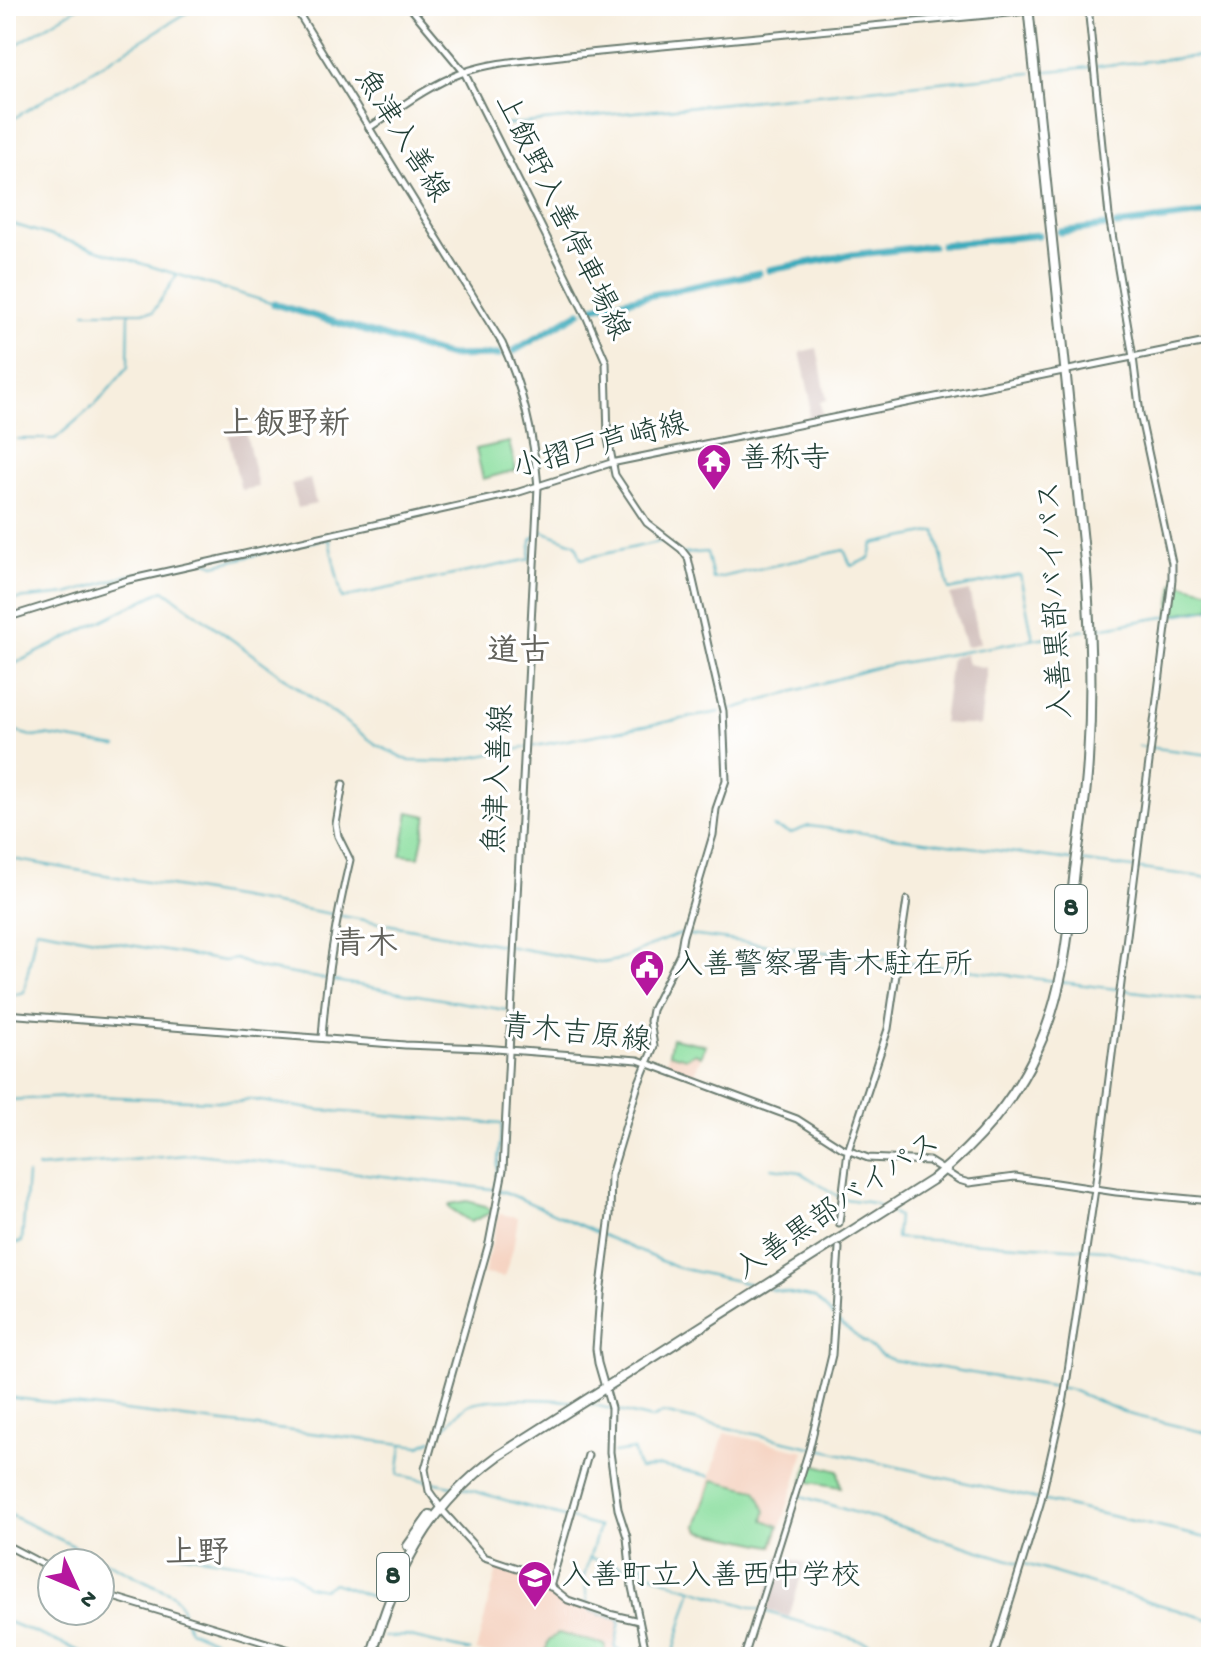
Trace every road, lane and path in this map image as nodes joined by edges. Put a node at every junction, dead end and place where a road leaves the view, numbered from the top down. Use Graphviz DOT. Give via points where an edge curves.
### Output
graph roads {
  1 [pos="294,6"];
  2 [pos="409,6"];
  3 [pos="1081,6"];
  4 [pos="1088,6"];
  5 [pos="1029,9"];
  6 [pos="464,72"];
  7 [pos="369,128"];
  8 [pos="1211,341"];
  9 [pos="1133,357"];
  10 [pos="1065,371"];
  11 [pos="611,463"];
  12 [pos="538,487"];
  13 [pos="6,618"];
  14 [pos="343,784"];
  15 [pos="907,900"];
  16 [pos="6,1014"];
  17 [pos="322,1038"];
  18 [pos="511,1050"];
  19 [pos="647,1063"];
  20 [pos="848,1151"];
  21 [pos="943,1171"];
  22 [pos="1095,1189"];
  23 [pos="1211,1201"];
  24 [pos="839,1223"];
  25 [pos="839,1248"];
  26 [pos="605,1388"];
  27 [pos="588,1455"];
  28 [pos="441,1508"];
  29 [pos="6,1545"];
  30 [pos="36,1561"];
  31 [pos="550,1587"];
  32 [pos="116,1598"];
  33 [pos="639,1621"];
  34 [pos="313,1657"];
  35 [pos="368,1657"];
  36 [pos="647,1657"];
  37 [pos="744,1657"];
  38 [pos="993,1657"];
  1 -- 7 [label="main road, 魚津入善線"];
  2 -- 6 [label="main road, 上飯野入善停車場線"];
  3 -- 5 [label="main road"];
  4 -- 9 [label="main road" via="1109,216"];
  5 -- 6 [label="main road" via="568,55"];
  5 -- 10 [label="highway, 入善黒部バイパス / 8"];
  6 -- 7 [label="main road"];
  6 -- 11 [label="main road, 上飯野入善停車場線" via="606,362"];
  7 -- 12 [label="main road, 魚津入善線" via="502,343 525,403"];
  8 -- 9 [label="main road, 小摺戸芦崎線"];
  9 -- 10 [label="main road, 小摺戸芦崎線"];
  9 -- 22 [label="main road" via="1172,580"];
  10 -- 11 [label="main road, 小摺戸芦崎線"];
  10 -- 21 [label="highway, 入善黒部バイパス / 8" via="1086,572 1091,682 1088,761 1068,936 1054,1007 1027,1070 987,1128"];
  11 -- 12 [label="main road, 小摺戸芦崎線"];
  11 -- 19 [label="main road, 上飯野入善停車場線" via="647,523 688,558 723,711 726,780 680,954 652,1010 654,1046"];
  12 -- 13 [label="main road, 小摺戸芦崎線" via="128,580"];
  12 -- 18 [label="main road, 魚津入善線"];
  14 -- 17 [label="main road" via="336,824 350,860 326,981"];
  15 -- 20 [label="main road" via="888,1029"];
  16 -- 17 [label="main road, 青木吉原線"];
  17 -- 18 [label="main road, 青木吉原線"];
  18 -- 19 [label="main road, 青木吉原線"];
  18 -- 28 [label="main road, 魚津入善線" via="503,1170 493,1226 425,1469 429,1491"];
  19 -- 20 [label="main road, 青木吉原線" via="797,1119"];
  19 -- 26 [label="main road, 上飯野入善停車場線" via="611,1175 596,1349"];
  20 -- 21 [label="main road, 青木吉原線" via="878,1160 929,1161"];
  20 -- 24 [label="main road"];
  21 -- 22 [label="main road, 青木吉原線" via="969,1183 1015,1177"];
  21 -- 26 [label="highway, 入善黒部バイパス / 8"];
  22 -- 23 [label="main road, 青木吉原線"];
  22 -- 38 [label="main road" via="1064,1398 1040,1504"];
  25 -- 37 [label="main road" via="832,1355 809,1450"];
  26 -- 28 [label="highway, 入善黒部バイパス / 8" via="498,1456"];
  26 -- 33 [label="main road, 上飯野入善停車場線" via="618,1509"];
  27 -- 31 [label="main road"];
  28 -- 31 [label="main road, 魚津入善線" via="484,1557 535,1574"];
  28 -- 35 [label="highway, 8" via="429,1515 396,1569"];
  29 -- 30 [label="main road"];
  31 -- 33 [label="main road, 魚津入善線" via="568,1600"];
  32 -- 34 [label="main road"];
  33 -- 36 [label="main road, 上飯野入善停車場線"];
}
